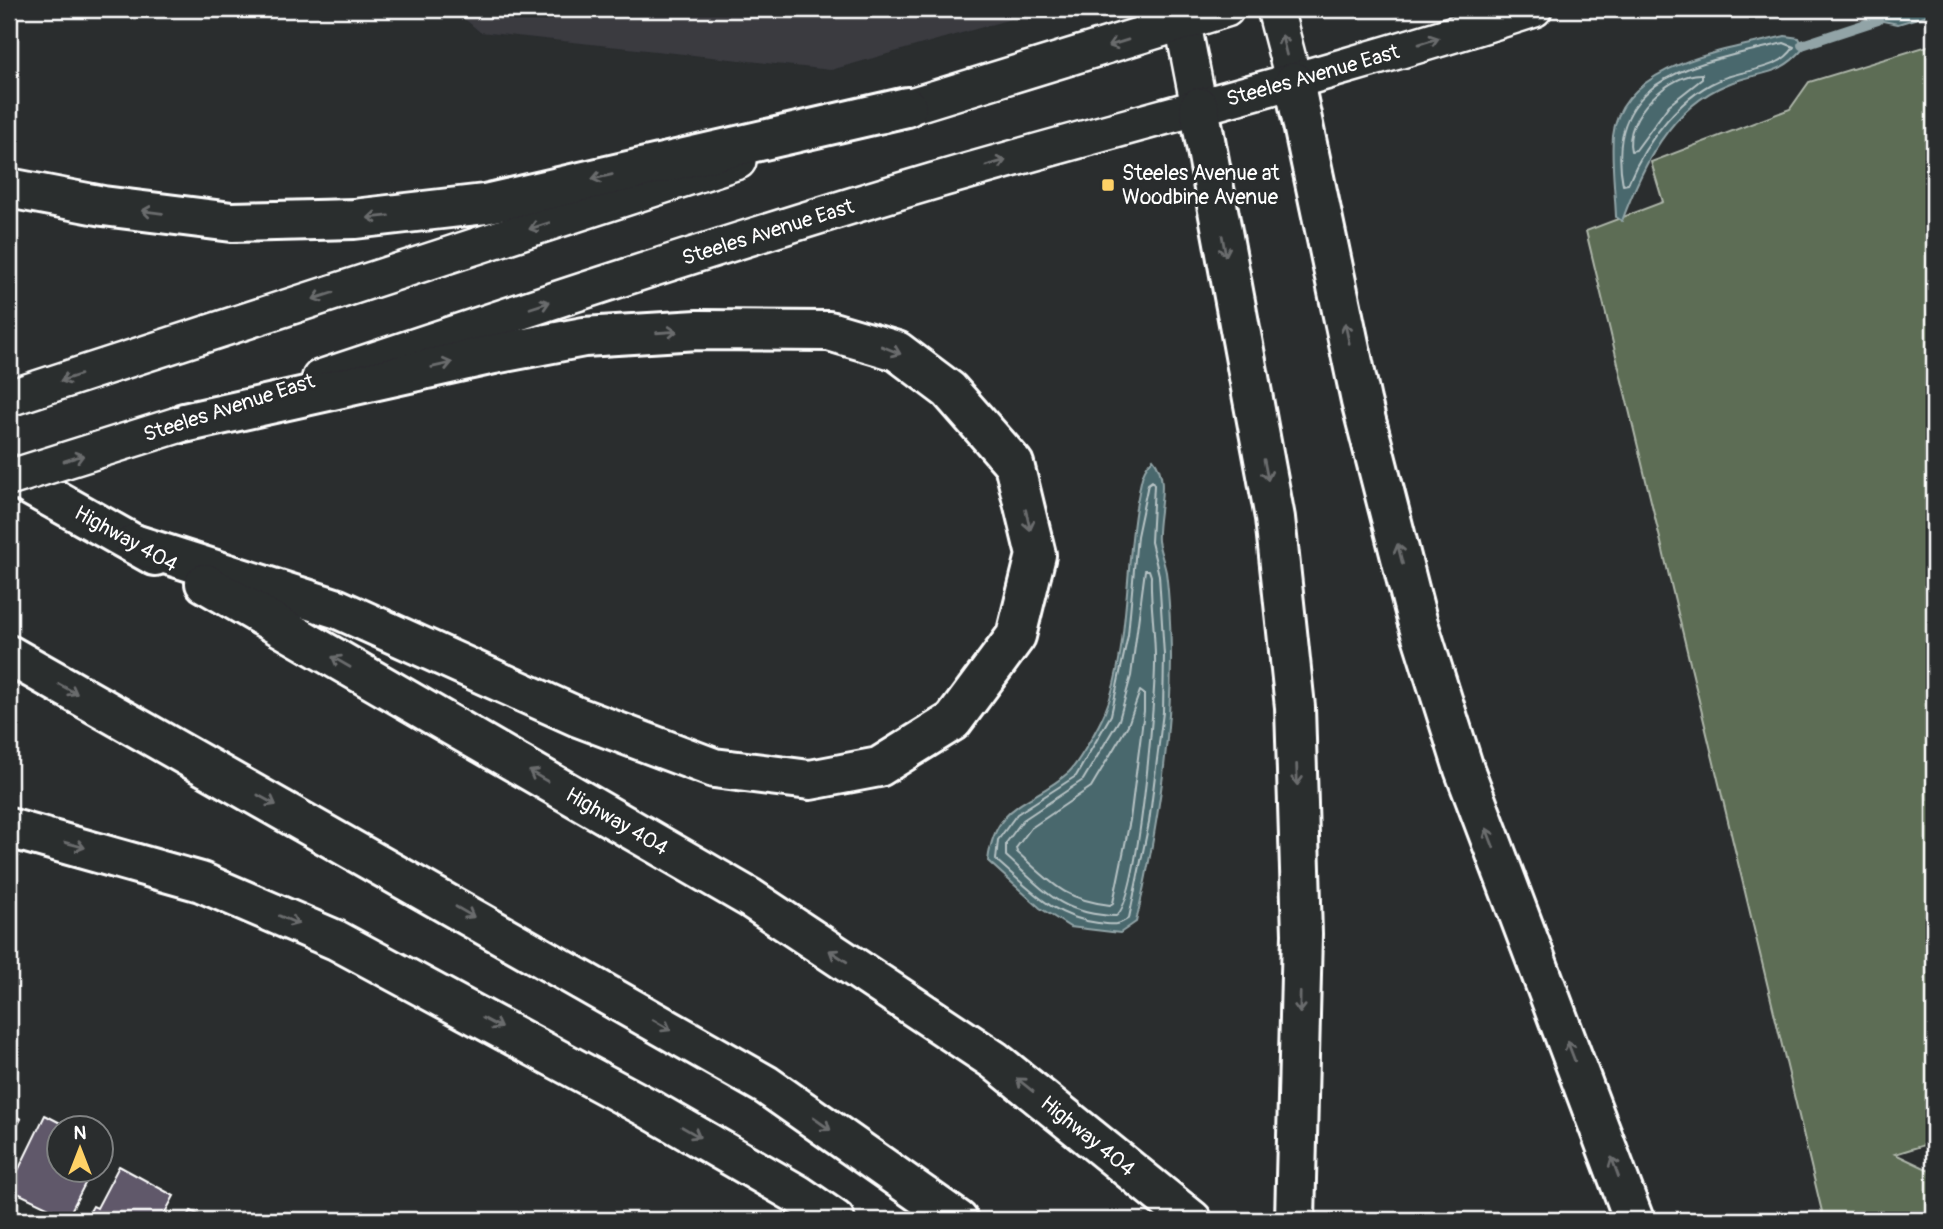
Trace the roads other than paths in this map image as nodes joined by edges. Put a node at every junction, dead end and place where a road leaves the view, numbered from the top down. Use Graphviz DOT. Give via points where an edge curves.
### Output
graph roads {
  1 [pos="1226,9"];
  2 [pos="1275,9"];
  3 [pos="1534,9"];
  4 [pos="1182,15"];
  5 [pos="1294,82"];
  6 [pos="907,107"];
  7 [pos="1199,107"];
  8 [pos="9,188"];
  9 [pos="9,398"];
  10 [pos="184,423"];
  11 [pos="9,476"];
  12 [pos="134,544"];
  13 [pos="9,655"];
  14 [pos="9,828"];
  15 [pos="835,1220"];
  16 [pos="958,1220"];
  17 [pos="1192,1220"];
  18 [pos="1294,1220"];
  19 [pos="1634,1220"];
  1 -- 4 [label="main road"];
  5 -- 2 [label="main road, one-way"];
  5 -- 3 [label="main road, Steeles Avenue East, one-way"];
  4 -- 6 [label="main road, one-way"];
  4 -- 7 [label="main road"];
  5 -- 7 [label="main road, Steeles Avenue East"];
  19 -- 5 [label="highway, one-way" via="1464,769 1417,620 1361,401"];
  6 -- 8 [label="highway, one-way" via="485,204 354,219 232,222 103,206"];
  6 -- 9 [label="main road, one-way"];
  10 -- 7 [label="main road, Steeles Avenue East, one-way" via="891,194"];
  7 -- 18 [label="highway, one-way" via="1275,518 1295,707 1301,934"];
  11 -- 10 [label="main road, Steeles Avenue East, one-way, bridge"];
  10 -- 12 [label="highway, one-way" via="584,337 698,330 829,331 897,351 948,390 1014,464 1036,555 1016,636 953,721 879,767 810,780 714,768 578,717 338,609"];
  11 -- 12 [label="highway, Highway 404"];
  17 -- 12 [label="highway, Highway 404, one-way" via="994,1060 750,898"];
  13 -- 16 [label="highway, one-way" via="766,1085"];
  14 -- 15 [label="highway, one-way" via="201,882 336,940 648,1108"];
}
